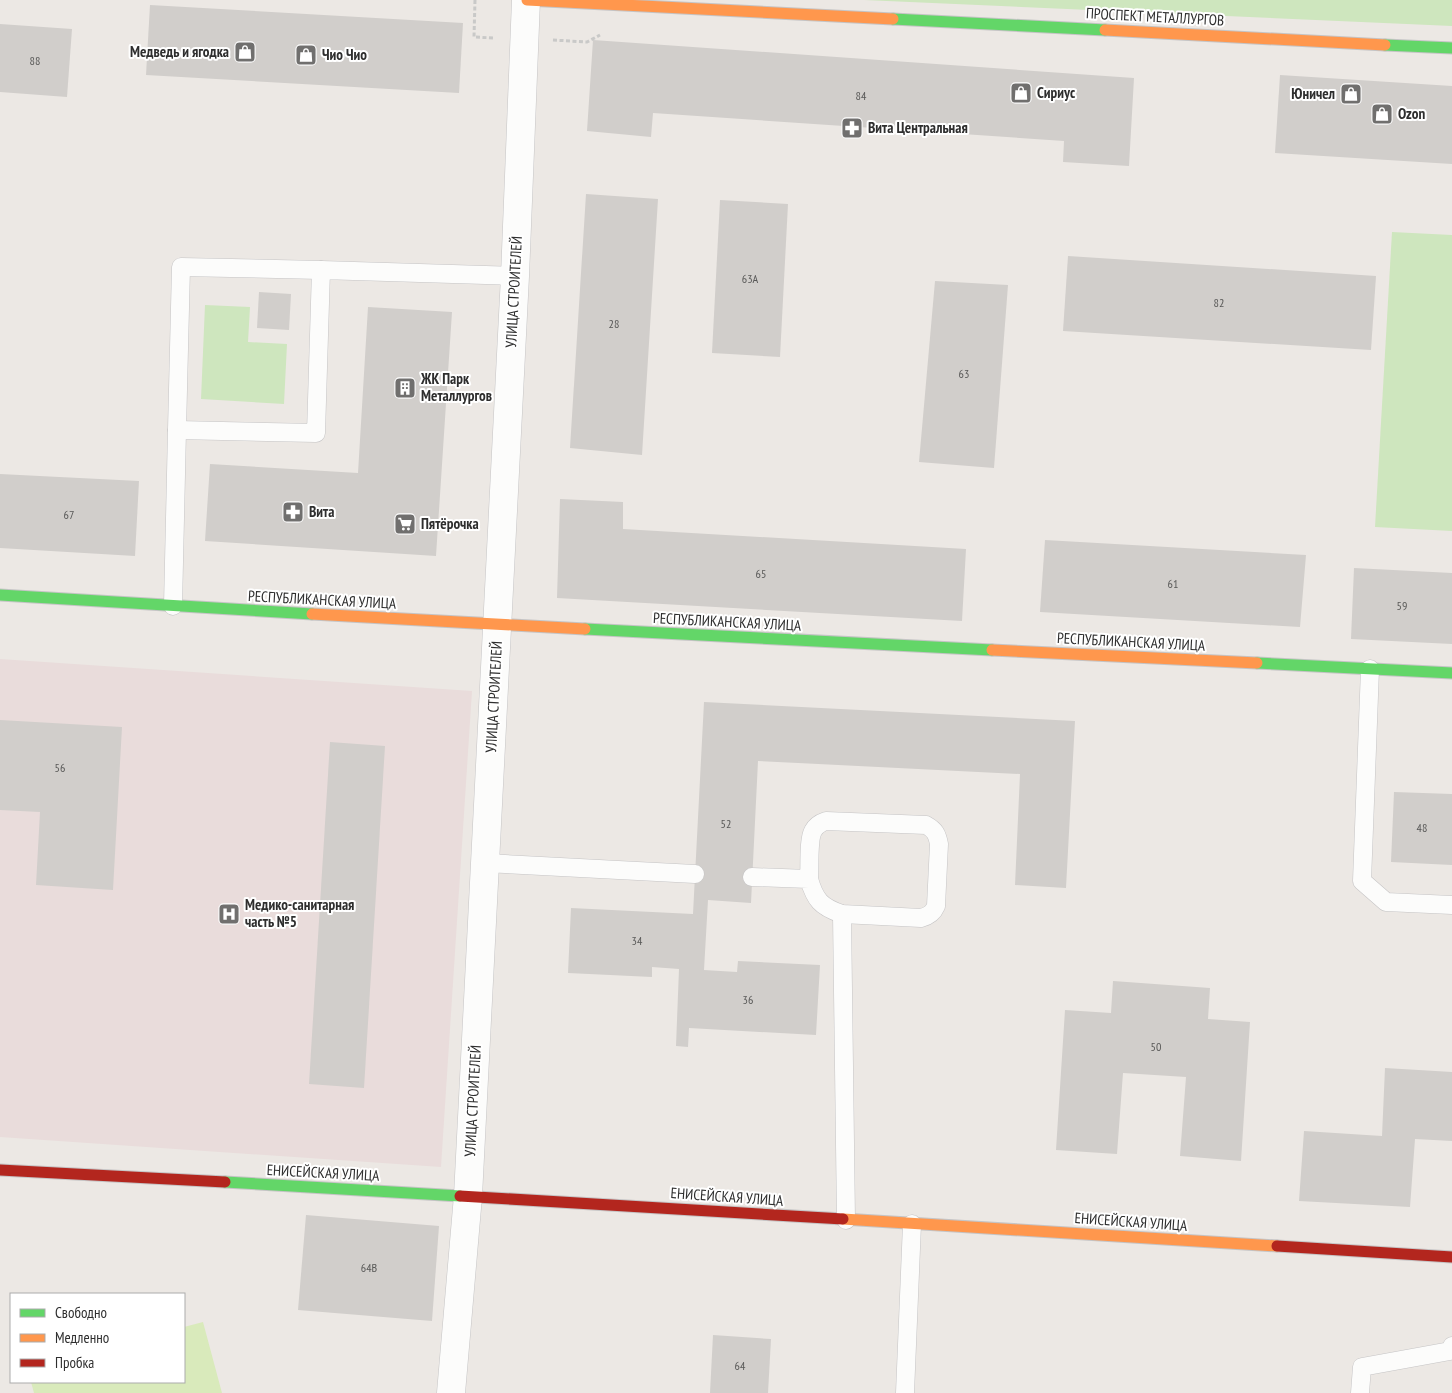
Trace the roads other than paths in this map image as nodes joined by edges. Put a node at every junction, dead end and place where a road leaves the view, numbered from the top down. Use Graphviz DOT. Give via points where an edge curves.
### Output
graph roads {
  1 [pos="527,0"];
  2 [pos="1452,48"];
  3 [pos="321,270"];
  4 [pos="515,276"];
  5 [pos="177,430"];
  6 [pos="0,595"];
  7 [pos="173,606"];
  8 [pos="498,625"];
  9 [pos="1370,669"];
  10 [pos="1452,673"];
  11 [pos="485,863"];
  12 [pos="695,874"];
  13 [pos="752,876"];
  14 [pos="809,879"];
  15 [pos="1452,905"];
  16 [pos="842,914"];
  17 [pos="0,1170"];
  18 [pos="468,1196"];
  19 [pos="846,1220"];
  20 [pos="912,1224"];
  21 [pos="1452,1257"];
  22 [pos="1451,1350"];
  23 [pos="451,1393"];
  24 [pos="905,1393"];
  25 [pos="1360,1393"];
  1 -- 2 [label="street, ПРОСПЕКТ МЕТАЛЛУРГОВ"];
  1 -- 4 [label="street, УЛИЦА СТРОИТЕЛЕЙ"];
  3 -- 4 [label="lane"];
  3 -- 5 [label="lane" via="316,433"];
  3 -- 5 [label="lane" via="181,267"];
  4 -- 8 [label="street, УЛИЦА СТРОИТЕЛЕЙ"];
  5 -- 7 [label="lane"];
  6 -- 7 [label="street, РЕСПУБЛИКАНСКАЯ УЛИЦА"];
  7 -- 8 [label="street, РЕСПУБЛИКАНСКАЯ УЛИЦА"];
  8 -- 9 [label="street, РЕСПУБЛИКАНСКАЯ УЛИЦА"];
  8 -- 11 [label="street, УЛИЦА СТРОИТЕЛЕЙ"];
  9 -- 10 [label="street, РЕСПУБЛИКАНСКАЯ УЛИЦА"];
  9 -- 15 [label="lane" via="1362,881 1386,902"];
  11 -- 12 [label="lane"];
  11 -- 18 [label="street, УЛИЦА СТРОИТЕЛЕЙ"];
  13 -- 14 [label="lane"];
  14 -- 16 [label="lane" via="813,893 821,903"];
  14 -- 16 [label="lane" via="811,838 819,824 826,821 926,825 933,829 939,844 933,912 921,918"];
  16 -- 19 [label="lane"];
  17 -- 18 [label="street, ЕНИСЕЙСКАЯ УЛИЦА"];
  18 -- 19 [label="street, ЕНИСЕЙСКАЯ УЛИЦА"];
  18 -- 23 [label="street, УЛИЦА СТРОИТЕЛЕЙ"];
  19 -- 20 [label="street, ЕНИСЕЙСКАЯ УЛИЦА"];
  20 -- 21 [label="street, ЕНИСЕЙСКАЯ УЛИЦА"];
  20 -- 24 [label="lane"];
  22 -- 25 [label="lane" via="1362,1367"];
}
